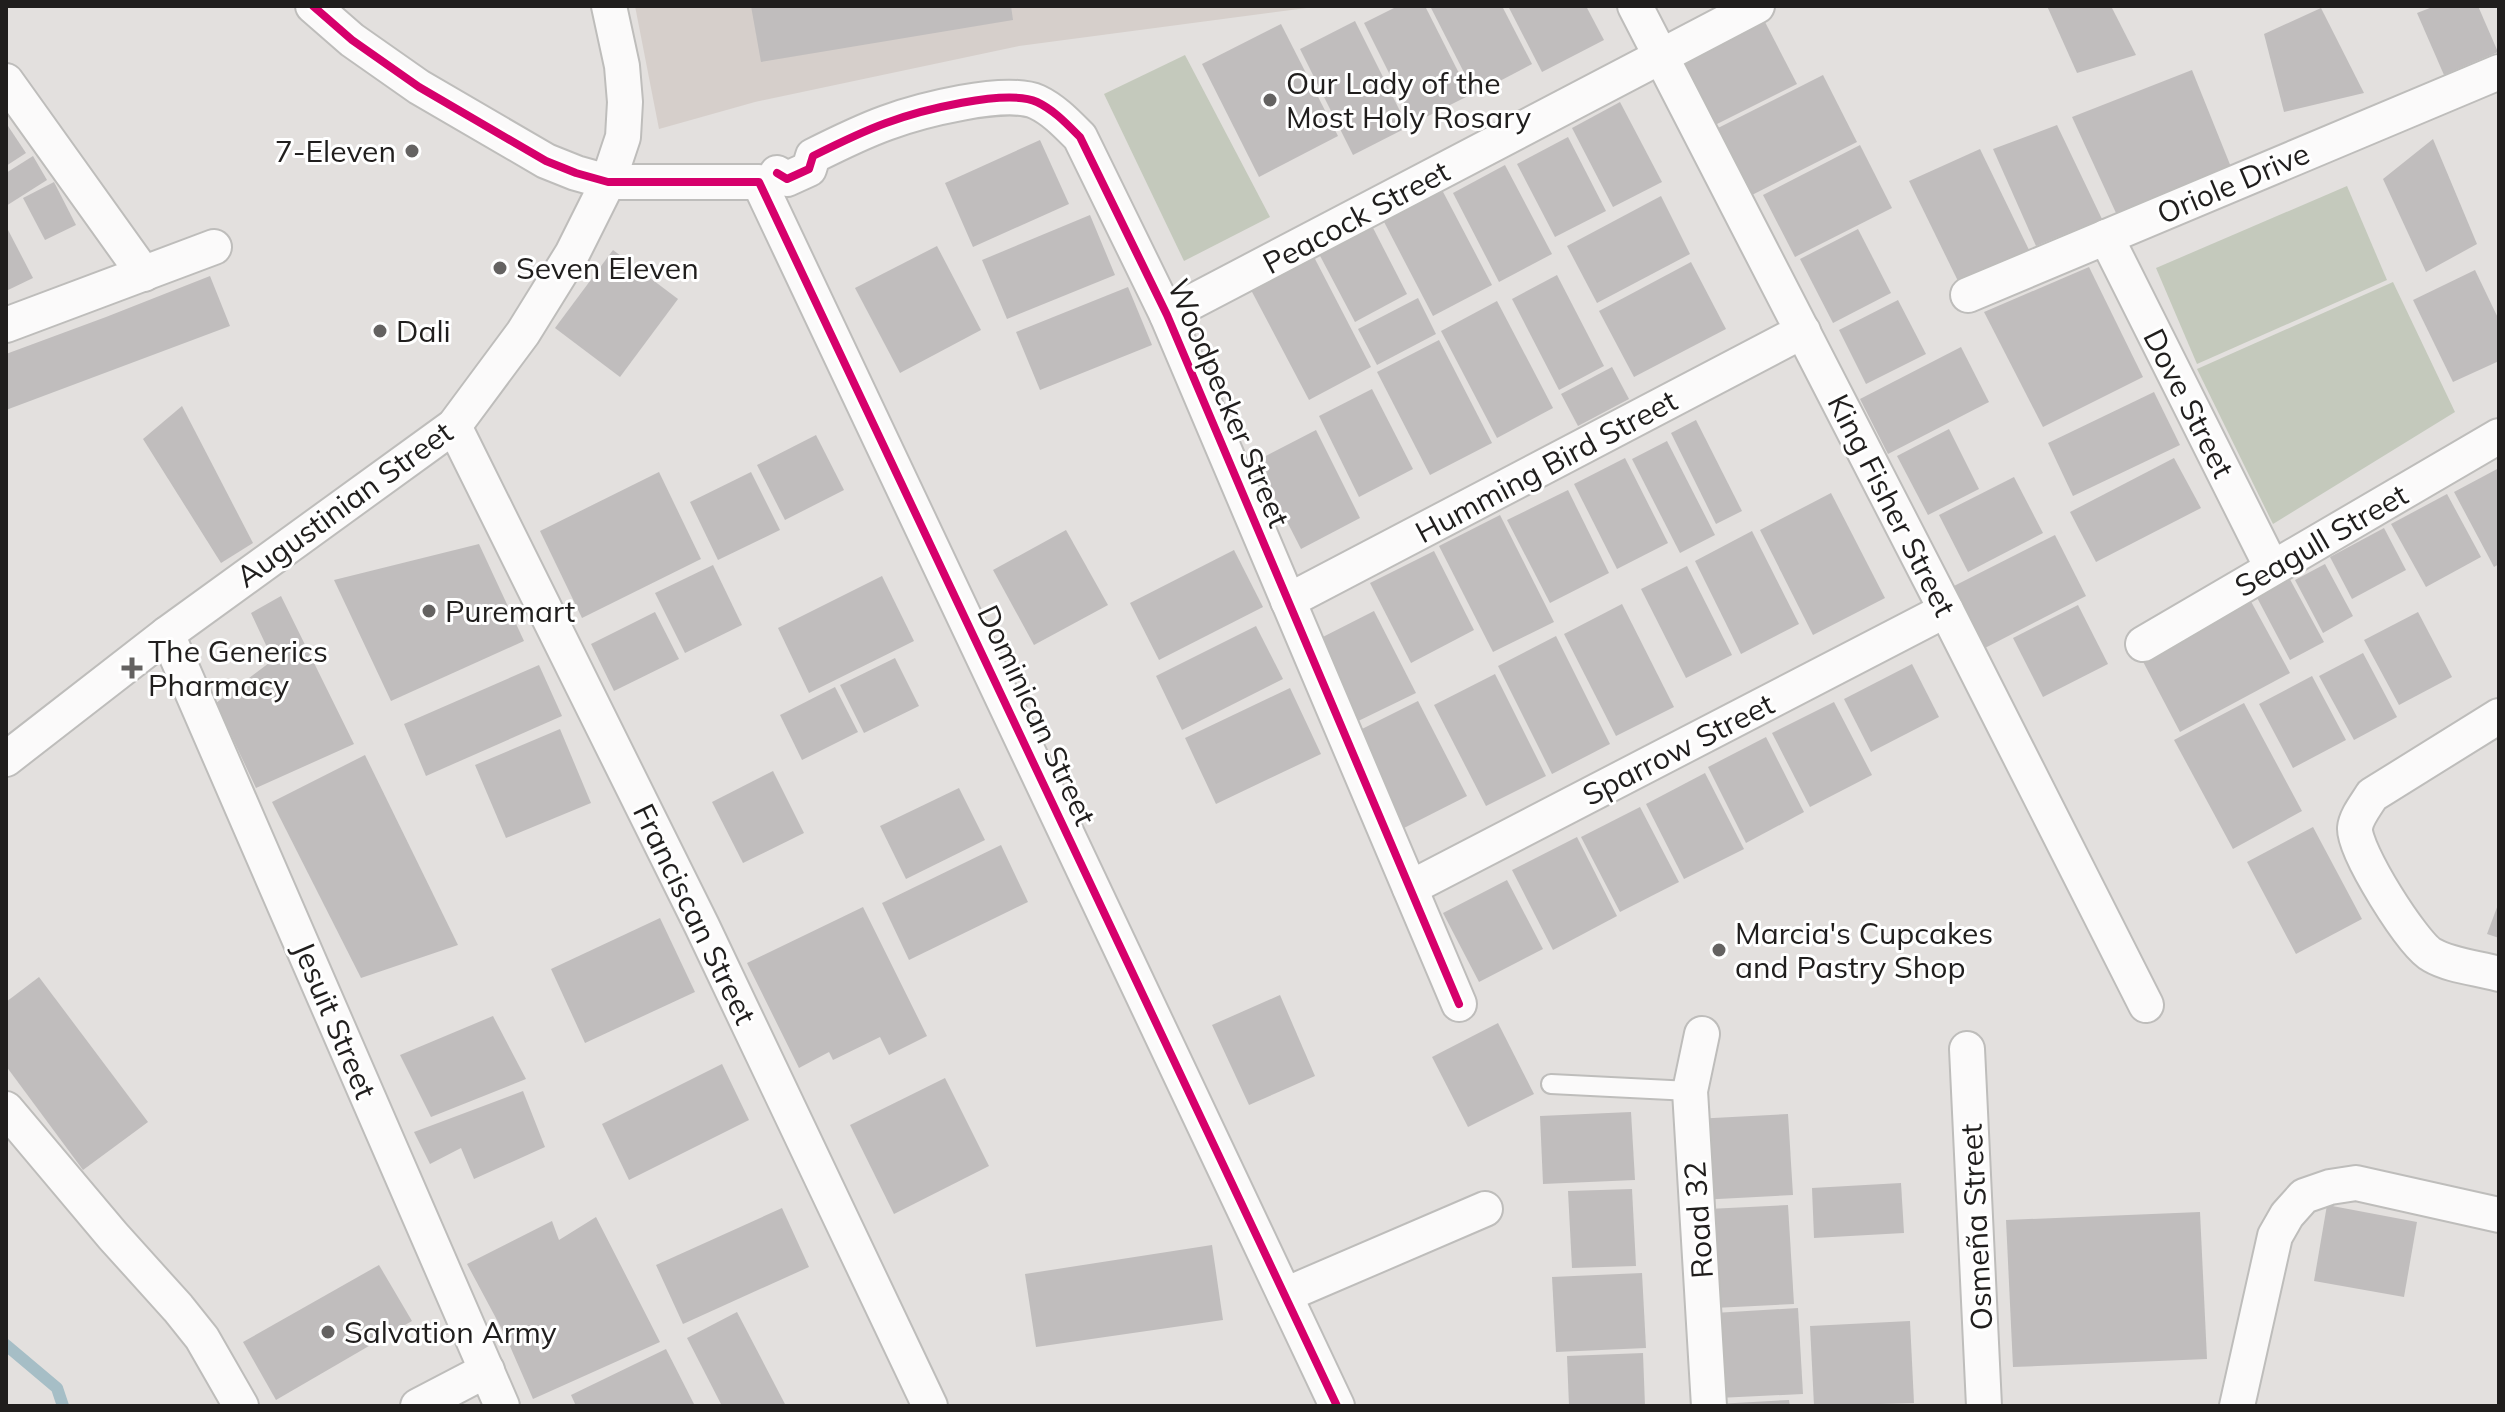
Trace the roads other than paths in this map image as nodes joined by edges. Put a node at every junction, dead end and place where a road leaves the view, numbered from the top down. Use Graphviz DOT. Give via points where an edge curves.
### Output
graph roads {
  1 [pos="313,6"];
  2 [pos="609,6"];
  3 [pos="1635,6"];
  4 [pos="1757,6"];
  5 [pos="1663,57"];
  6 [pos="2499,72"];
  7 [pos="6,81"];
  8 [pos="768,178"];
  9 [pos="608,182"];
  10 [pos="2106,237"];
  11 [pos="214,247"];
  12 [pos="144,274"];
  13 [pos="1968,295"];
  14 [pos="1167,315"];
  15 [pos="6,325"];
  16 [pos="1803,331"];
  17 [pos="454,426"];
  18 [pos="2499,436"];
  19 [pos="2272,568"];
  20 [pos="1288,601"];
  21 [pos="1946,610"];
  22 [pos="167,634"];
  23 [pos="2143,644"];
  24 [pos="2499,716"];
  25 [pos="6,758"];
  26 [pos="1410,888"];
  27 [pos="2499,974"];
  28 [pos="1459,1004"];
  29 [pos="2146,1005"];
  30 [pos="1702,1034"];
  31 [pos="1967,1049"];
  32 [pos="1551,1084"];
  33 [pos="1690,1091"];
  34 [pos="6,1109"];
  35 [pos="1485,1209"];
  36 [pos="2499,1215"];
  37 [pos="1285,1295"];
  38 [pos="487,1370"];
  39 [pos="241,1406"];
  40 [pos="418,1406"];
  41 [pos="502,1406"];
  42 [pos="930,1406"];
  43 [pos="1337,1406"];
  44 [pos="1709,1406"];
  45 [pos="1984,1406"];
  46 [pos="2237,1406"];
  1 -- 9 [label="street" via="419,87 546,161"];
  2 -- 9 [label="street, Augustinian Street" via="625,102 623,137"];
  3 -- 5 [label="street, King Fisher Street"];
  4 -- 5 [label="street, Peacock Street"];
  5 -- 14 [label="street, Peacock Street"];
  5 -- 16 [label="street, King Fisher Street"];
  6 -- 10 [label="street, Oriole Drive"];
  7 -- 12 [label="street"];
  8 -- 9 [label="street"];
  8 -- 14 [label="street, Woodpecker Street" via="802,173 813,156 888,122 1010,97 1035,101 1080,137"];
  8 -- 37 [label="street, Dominican Street"];
  9 -- 17 [label="street, Augustinian Street" via="523,333"];
  10 -- 13 [label="street, Oriole Drive"];
  10 -- 19 [label="street, Dove Street"];
  11 -- 12 [label="street"];
  12 -- 15 [label="street"];
  14 -- 20 [label="street, Woodpecker Street"];
  16 -- 20 [label="street, Humming Bird Street"];
  16 -- 21 [label="street, King Fisher Street"];
  17 -- 22 [label="street, Augustinian Street"];
  17 -- 42 [label="street, Franciscan Street" via="702,926"];
  18 -- 19 [label="street, Seagull Street"];
  19 -- 23 [label="street, Seagull Street"];
  20 -- 26 [label="street, Woodpecker Street"];
  21 -- 26 [label="street, Sparrow Street"];
  21 -- 29 [label="street, King Fisher Street"];
  22 -- 25 [label="street, Augustinian Street"];
  22 -- 38 [label="street, Jesuit Street"];
  24 -- 27 [label="street" via="2372,795 2355,829 2369,869 2416,940 2432,955"];
  26 -- 28 [label="street, Woodpecker Street"];
  30 -- 33 [label="street, Road 32"];
  31 -- 45 [label="street, Osmeña Street"];
  32 -- 33 [label="lane"];
  33 -- 44 [label="street, Road 32"];
  34 -- 39 [label="street" via="202,1338"];
  35 -- 37 [label="street"];
  36 -- 46 [label="street" via="2356,1183 2304,1196 2275,1236"];
  37 -- 43 [label="street, Dominican Street"];
  38 -- 40 [label="street"];
  38 -- 41 [label="street, Jesuit Street"];
}
